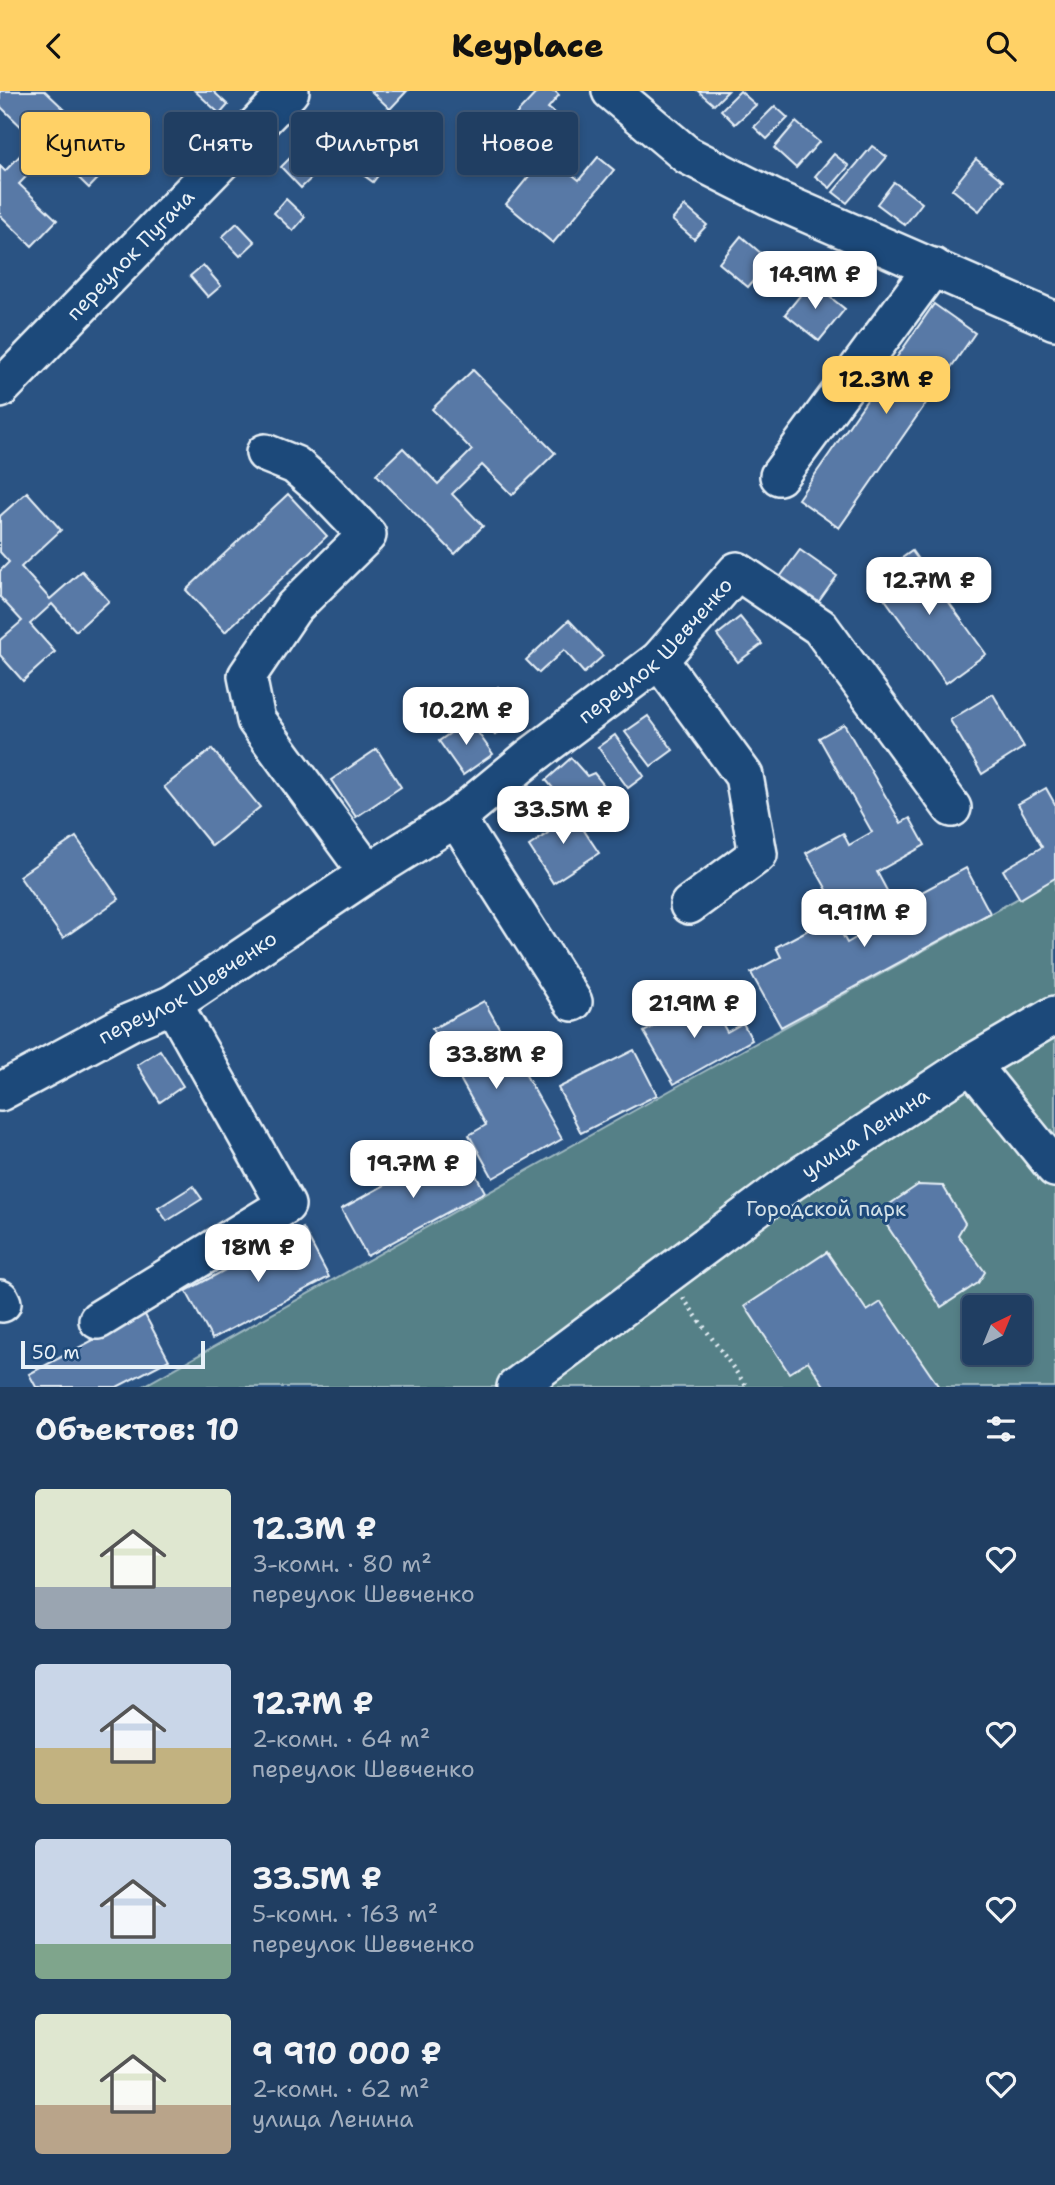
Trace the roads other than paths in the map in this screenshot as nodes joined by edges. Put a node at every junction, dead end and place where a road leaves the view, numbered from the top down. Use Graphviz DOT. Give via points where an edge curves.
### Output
graph roads {
  1 [pos="290,91"];
  2 [pos="611,91"];
  3 [pos="933,267"];
  4 [pos="1055,321"];
  5 [pos="0,389"];
  6 [pos="265,453"];
  7 [pos="779,476"];
  8 [pos="659,660"];
  9 [pos="952,808"];
  10 [pos="456,818"];
  11 [pos="368,873"];
  12 [pos="689,905"];
  13 [pos="573,1002"];
  14 [pos="173,1004"];
  15 [pos="1055,1015"];
  16 [pos="971,1064"];
  17 [pos="0,1092"];
  18 [pos="1055,1168"];
  19 [pos="98,1320"];
  20 [pos="516,1387"];
  1 -- 5 [label="street, переулок Пугача"];
  2 -- 3 [label="street" via="687,155 774,199"];
  3 -- 4 [label="street"];
  3 -- 7 [label="street"];
  6 -- 11 [label="street" via="295,465 367,535 293,608 247,676 256,720"];
  8 -- 9 [label="street, переулок Шевченко" via="737,571 820,627"];
  8 -- 10 [label="street, переулок Шевченко"];
  8 -- 12 [label="street" via="744,776 758,854"];
  10 -- 11 [label="street, переулок Шевченко"];
  10 -- 13 [label="street"];
  11 -- 14 [label="street, переулок Шевченко"];
  14 -- 17 [label="street, переулок Шевченко"];
  14 -- 19 [label="street" via="286,1205"];
  15 -- 16 [label="street, улица Ленина"];
  16 -- 18 [label="street"];
  16 -- 20 [label="street, улица Ленина" via="791,1182"];
}
